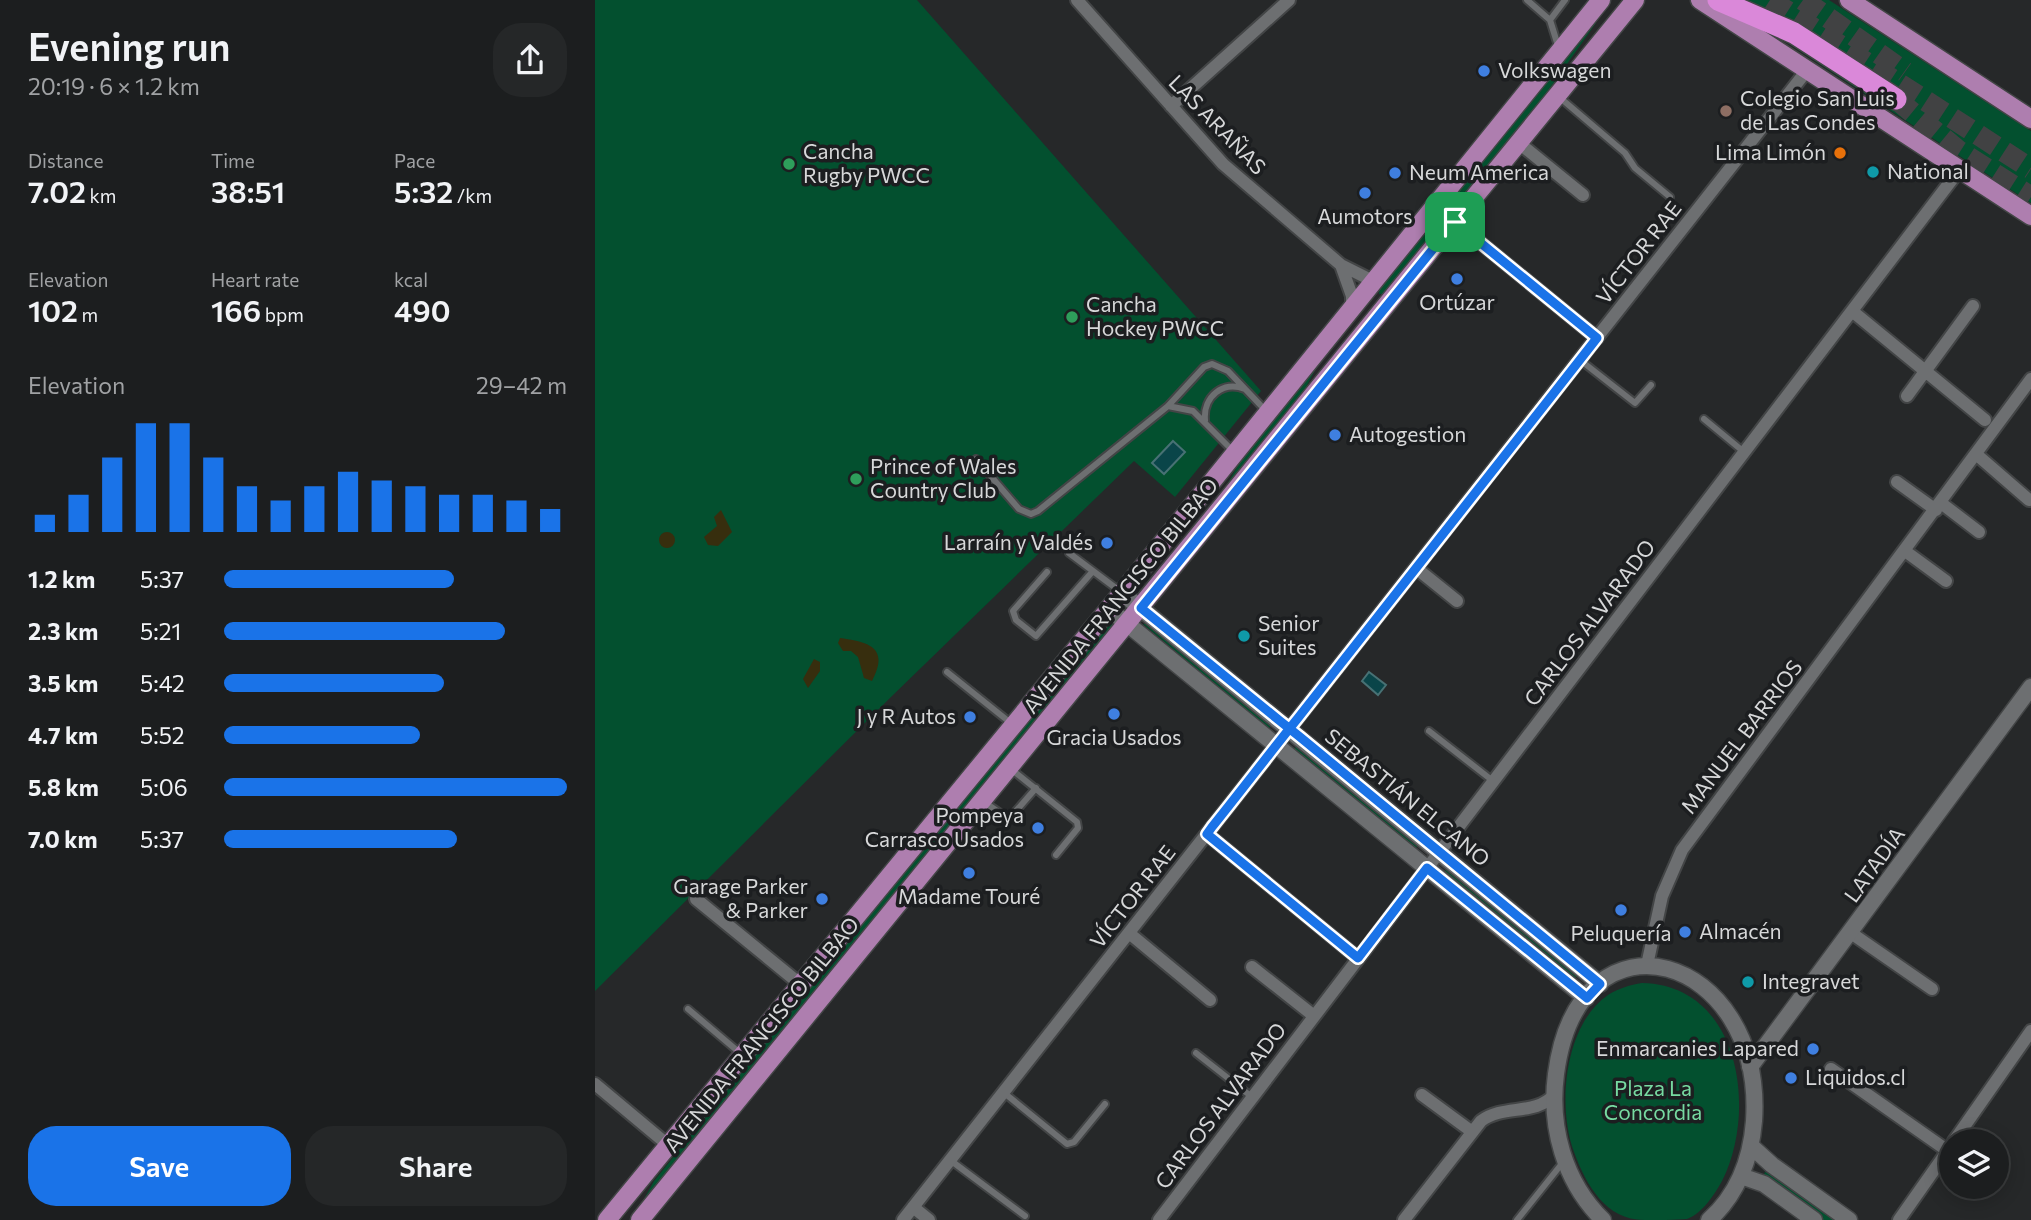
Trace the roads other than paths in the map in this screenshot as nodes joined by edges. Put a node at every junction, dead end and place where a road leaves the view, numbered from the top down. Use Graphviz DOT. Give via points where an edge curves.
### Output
graph roads {
  1 [pos="1077,0"];
  2 [pos="1289,0"];
  3 [pos="1527,0"];
  4 [pos="1565,0"];
  5 [pos="1601,0"];
  6 [pos="1635,0"];
  7 [pos="1700,0"];
  8 [pos="1719,0"];
  9 [pos="1849,0"];
  10 [pos="1550,20"];
  11 [pos="1560,51"];
  12 [pos="1808,69"];
  13 [pos="1557,95"];
  14 [pos="1896,99"];
  15 [pos="1171,106"];
  16 [pos="2031,120"];
  17 [pos="1519,143"];
  18 [pos="1960,169"];
  19 [pos="1583,195"];
  20 [pos="1670,197"];
  21 [pos="2031,216"];
  22 [pos="1455,222"];
  23 [pos="1341,265"];
  24 [pos="1373,281"];
  25 [pos="1352,306"];
  26 [pos="1973,306"];
  27 [pos="1852,311"];
  28 [pos="1366,332"];
  29 [pos="1597,338"];
  30 [pos="1580,360"];
  31 [pos="1925,372"];
  32 [pos="2031,379"];
  33 [pos="1651,385"];
  34 [pos="1246,390"];
  35 [pos="1907,396"];
  36 [pos="1168,406"];
  37 [pos="1267,412"];
  38 [pos="1704,419"];
  39 [pos="1985,420"];
  40 [pos="1205,421"];
  41 [pos="1234,452"];
  42 [pos="1744,452"];
  43 [pos="1976,454"];
  44 [pos="976,459"];
  45 [pos="1897,482"];
  46 [pos="2029,500"];
  47 [pos="1938,506"];
  48 [pos="1979,532"];
  49 [pos="1905,551"];
  50 [pos="1069,554"];
  51 [pos="1416,568"];
  52 [pos="1093,571"];
  53 [pos="1047,572"];
  54 [pos="1946,581"];
  55 [pos="1122,593"];
  56 [pos="1457,601"];
  57 [pos="1141,608"];
  58 [pos="1109,609"];
  59 [pos="1128,624"];
  60 [pos="947,671"];
  61 [pos="2031,687"];
  62 [pos="1013,725"];
  63 [pos="1289,729"];
  64 [pos="1429,731"];
  65 [pos="1276,746"];
  66 [pos="1010,768"];
  67 [pos="1493,781"];
  68 [pos="1036,788"];
  69 [pos="983,800"];
  70 [pos="1207,834"];
  71 [pos="1440,852"];
  72 [pos="1056,855"];
  73 [pos="1427,868"];
  74 [pos="696,899"];
  75 [pos="1129,933"];
  76 [pos="1851,933"];
  77 [pos="1358,958"];
  78 [pos="1647,965"];
  79 [pos="1252,967"];
  80 [pos="800,984"];
  81 [pos="1600,984"];
  82 [pos="1932,989"];
  83 [pos="1587,998"];
  84 [pos="1210,1000"];
  85 [pos="688,1009"];
  86 [pos="1314,1016"];
  87 [pos="2031,1031"];
  88 [pos="1196,1053"];
  89 [pos="742,1055"];
  90 [pos="1751,1067"];
  91 [pos="1831,1069"];
  92 [pos="595,1084"];
  93 [pos="1003,1092"];
  94 [pos="1422,1095"];
  95 [pos="1554,1095"];
  96 [pos="1252,1097"];
  97 [pos="1105,1104"];
  98 [pos="1539,1108"];
  99 [pos="1555,1122"];
  100 [pos="1963,1129"];
  101 [pos="1471,1131"];
  102 [pos="1939,1138"];
  103 [pos="668,1145"];
  104 [pos="1751,1146"];
  105 [pos="1565,1159"];
  106 [pos="950,1160"];
  107 [pos="1939,1163"];
  108 [pos="1741,1176"];
  109 [pos="913,1207"];
  110 [pos="1025,1216"];
  111 [pos="607,1220"];
  112 [pos="641,1220"];
  113 [pos="903,1220"];
  114 [pos="929,1220"];
  115 [pos="1159,1220"];
  116 [pos="1404,1220"];
  117 [pos="1517,1220"];
  118 [pos="1603,1220"];
  119 [pos="1709,1220"];
  120 [pos="1814,1220"];
  121 [pos="1849,1220"];
  122 [pos="1899,1220"];
  1 -- 15 [label="street, LAS ARAÑAS"];
  2 -- 15 [label="street"];
  3 -- 10 [label="lane"];
  4 -- 10 [label="lane"];
  5 -- 11 [label="main road, AVENIDA FRANCISCO BILBAO"];
  6 -- 13 [label="main road, AVENIDA FRANCISCO BILBAO"];
  7 -- 12 [label="main road"];
  8 -- 14 [label="highway" via="1794,33"];
  9 -- 16 [label="main road"];
  10 -- 11 [label="lane"];
  11 -- 24 [label="main road, AVENIDA FRANCISCO BILBAO"];
  12 -- 18 [label="main road"];
  12 -- 29 [label="street, VÍCTOR RAE"];
  13 -- 17 [label="main road, AVENIDA FRANCISCO BILBAO"];
  13 -- 20 [label="lane"];
  15 -- 23 [label="street, LAS ARAÑAS" via="1223,164"];
  17 -- 19 [label="street"];
  17 -- 22 [label="main road, AVENIDA FRANCISCO BILBAO"];
  18 -- 21 [label="main road"];
  18 -- 27 [label="street, CARLOS ALVARADO"];
  22 -- 28 [label="main road, AVENIDA FRANCISCO BILBAO"];
  22 -- 29 [label="street"];
  23 -- 24 [label="street, LAS ARAÑAS"];
  23 -- 25 [label="street"];
  24 -- 25 [label="main road, AVENIDA FRANCISCO BILBAO"];
  24 -- 28 [label="main road" via="1377,297"];
  25 -- 37 [label="main road, AVENIDA FRANCISCO BILBAO"];
  26 -- 31 [label="street"];
  27 -- 31 [label="street"];
  27 -- 42 [label="street, CARLOS ALVARADO"];
  28 -- 57 [label="main road, AVENIDA FRANCISCO BILBAO"];
  29 -- 30 [label="street, VÍCTOR RAE"];
  30 -- 33 [label="lane" via="1635,403"];
  30 -- 51 [label="street, VÍCTOR RAE"];
  31 -- 35 [label="street"];
  31 -- 39 [label="street"];
  32 -- 43 [label="street, MANUEL BARRIOS"];
  34 -- 36 [label="lane" via="1229,370 1212,364"];
  34 -- 37 [label="lane"];
  34 -- 40 [label="lane" via="1231,385 1218,390 1207,403"];
  36 -- 40 [label="lane" via="1189,409"];
  36 -- 44 [label="lane" via="1031,514 1019,509"];
  37 -- 41 [label="main road, AVENIDA FRANCISCO BILBAO"];
  38 -- 42 [label="lane"];
  40 -- 41 [label="lane"];
  41 -- 55 [label="main road, AVENIDA FRANCISCO BILBAO"];
  42 -- 67 [label="street, CARLOS ALVARADO"];
  43 -- 46 [label="street"];
  43 -- 47 [label="street, MANUEL BARRIOS"];
  45 -- 47 [label="street"];
  47 -- 48 [label="street"];
  47 -- 49 [label="street, MANUEL BARRIOS"];
  49 -- 54 [label="street"];
  49 -- 78 [label="street, MANUEL BARRIOS" via="1682,850 1660,903"];
  50 -- 52 [label="lane"];
  51 -- 56 [label="street"];
  51 -- 63 [label="street, VÍCTOR RAE"];
  52 -- 53 [label="lane" via="1036,636 1016,620 1013,611"];
  52 -- 55 [label="lane"];
  55 -- 57 [label="street, SEBASTIÁN ELCANO"];
  55 -- 58 [label="main road, AVENIDA FRANCISCO BILBAO"];
  57 -- 59 [label="main road, AVENIDA FRANCISCO BILBAO"];
  57 -- 63 [label="street, SEBASTIÁN ELCANO"];
  58 -- 59 [label="street, SEBASTIÁN ELCANO"];
  58 -- 62 [label="main road, AVENIDA FRANCISCO BILBAO"];
  59 -- 65 [label="street, SEBASTIÁN ELCANO"];
  59 -- 66 [label="main road, AVENIDA FRANCISCO BILBAO"];
  60 -- 62 [label="lane"];
  61 -- 76 [label="street, LATADÍA"];
  62 -- 80 [label="main road, AVENIDA FRANCISCO BILBAO"];
  63 -- 65 [label="street, VÍCTOR RAE"];
  63 -- 71 [label="street, SEBASTIÁN ELCANO"];
  64 -- 67 [label="lane"];
  65 -- 70 [label="street, VÍCTOR RAE"];
  65 -- 73 [label="street, SEBASTIÁN ELCANO"];
  66 -- 68 [label="lane"];
  66 -- 69 [label="main road, AVENIDA FRANCISCO BILBAO"];
  67 -- 71 [label="street, CARLOS ALVARADO"];
  68 -- 69 [label="lane" via="1009,819"];
  68 -- 72 [label="lane" via="1077,822 1078,828"];
  69 -- 112 [label="main road, AVENIDA FRANCISCO BILBAO"];
  70 -- 75 [label="street, VÍCTOR RAE"];
  70 -- 77 [label="street"];
  71 -- 73 [label="street, CARLOS ALVARADO"];
  71 -- 81 [label="street, SEBASTIÁN ELCANO"];
  73 -- 77 [label="street, CARLOS ALVARADO"];
  73 -- 83 [label="street, SEBASTIÁN ELCANO"];
  74 -- 80 [label="street"];
  75 -- 84 [label="street"];
  75 -- 93 [label="street, VÍCTOR RAE"];
  76 -- 82 [label="street"];
  76 -- 90 [label="street, LATADÍA"];
  77 -- 86 [label="street, CARLOS ALVARADO"];
  78 -- 81 [label="street" via="1618,972"];
  78 -- 90 [label="street" via="1685,973 1709,990 1732,1020"];
  79 -- 86 [label="street, CARLOS ALVARADO"];
  80 -- 89 [label="main road, AVENIDA FRANCISCO BILBAO"];
  81 -- 83 [label="street"];
  83 -- 95 [label="street" via="1564,1039"];
  85 -- 89 [label="lane"];
  86 -- 96 [label="street, CARLOS ALVARADO"];
  87 -- 100 [label="street"];
  88 -- 96 [label="lane"];
  89 -- 103 [label="main road, AVENIDA FRANCISCO BILBAO"];
  90 -- 104 [label="street" via="1755,1104"];
  91 -- 102 [label="street"];
  92 -- 103 [label="street"];
  93 -- 97 [label="lane" via="1067,1144"];
  93 -- 106 [label="street, VÍCTOR RAE"];
  94 -- 101 [label="street"];
  95 -- 98 [label="street"];
  95 -- 99 [label="street"];
  96 -- 115 [label="street, CARLOS ALVARADO"];
  98 -- 99 [label="street"];
  98 -- 101 [label="street" via="1499,1111"];
  99 -- 105 [label="street"];
  101 -- 116 [label="street"];
  103 -- 111 [label="main road, AVENIDA FRANCISCO BILBAO"];
  104 -- 108 [label="street"];
  104 -- 121 [label="street"];
  105 -- 117 [label="lane"];
  105 -- 118 [label="street" via="1583,1195"];
  106 -- 109 [label="street, VÍCTOR RAE"];
  106 -- 110 [label="lane"];
  107 -- 122 [label="street"];
  108 -- 119 [label="street"];
  108 -- 120 [label="street" via="1764,1184"];
  109 -- 113 [label="street, VÍCTOR RAE"];
  109 -- 114 [label="street"];
}
